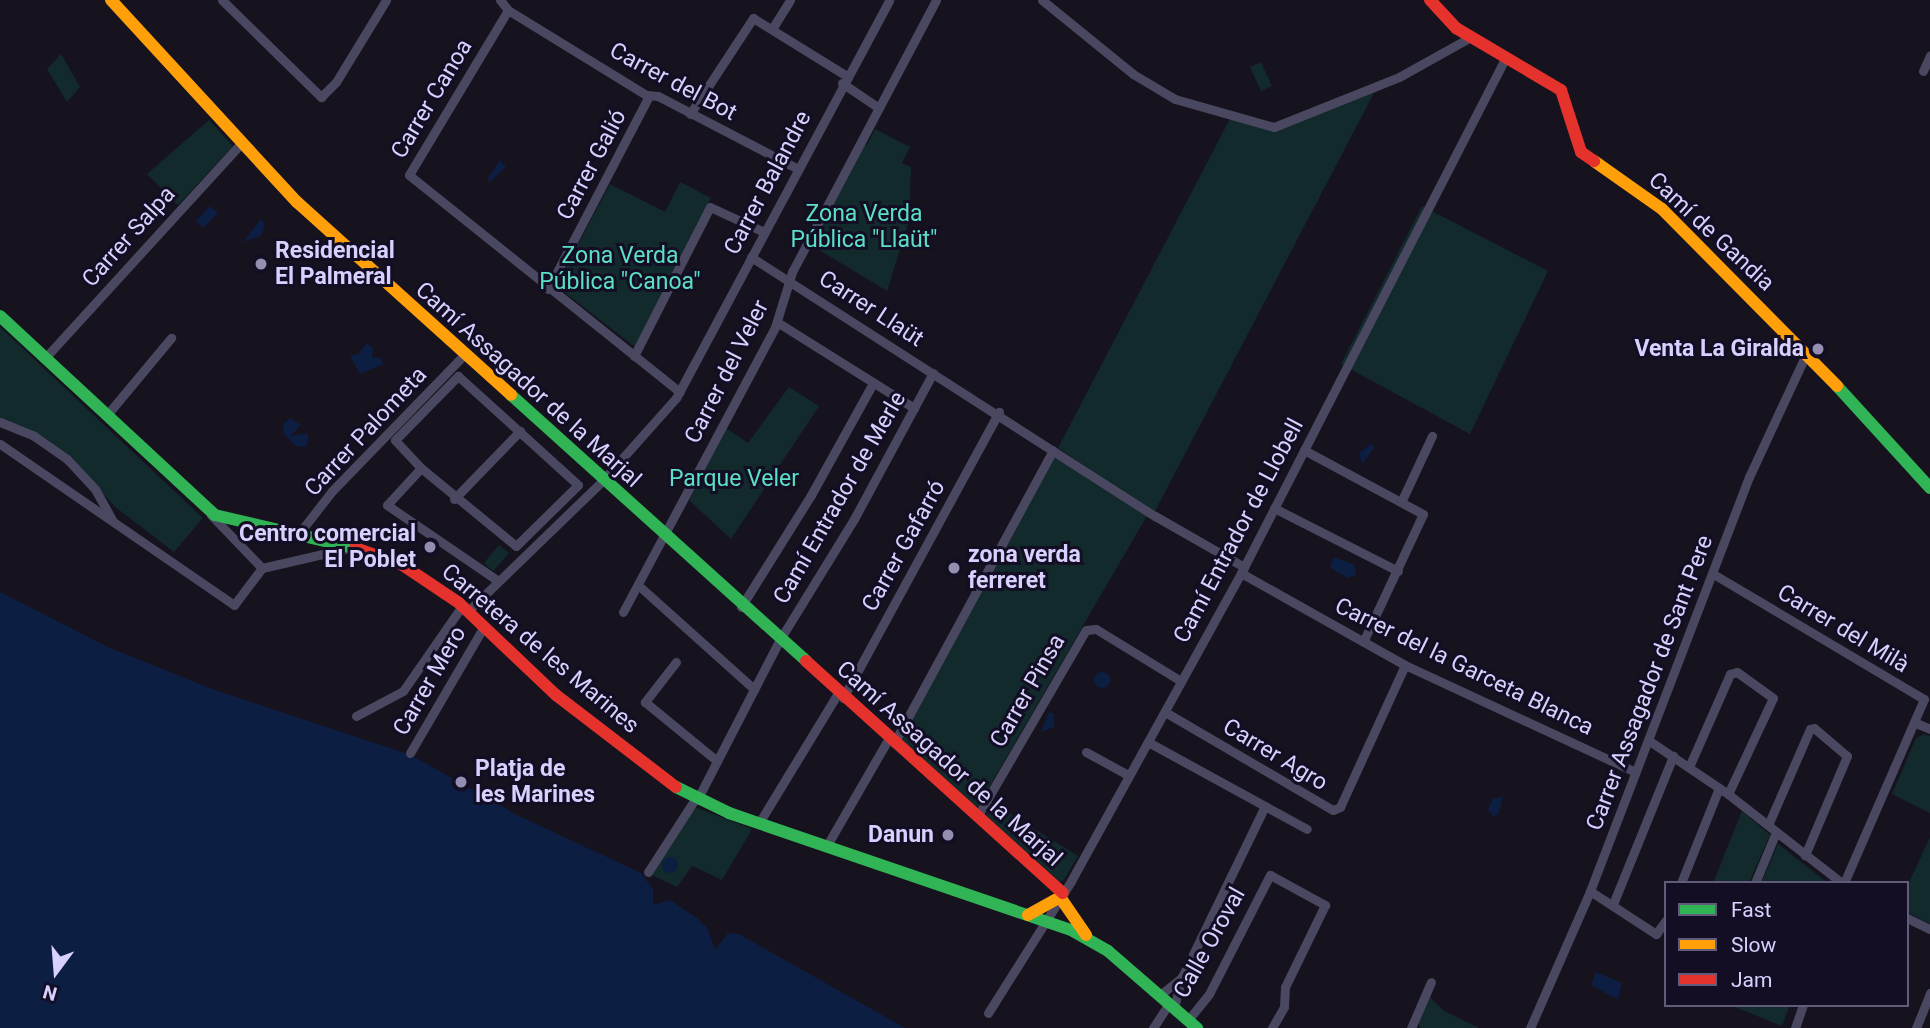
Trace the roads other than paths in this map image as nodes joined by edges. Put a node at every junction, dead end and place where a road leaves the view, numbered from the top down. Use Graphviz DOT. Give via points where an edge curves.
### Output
graph roads {
  1 [pos="111,0"];
  2 [pos="222,0"];
  3 [pos="386,0"];
  4 [pos="500,0"];
  5 [pos="790,0"];
  6 [pos="889,0"];
  7 [pos="936,0"];
  8 [pos="1042,0"];
  9 [pos="1430,0"];
  10 [pos="508,10"];
  11 [pos="772,29"];
  12 [pos="1471,37"];
  13 [pos="1930,55"];
  14 [pos="1506,57"];
  15 [pos="1923,71"];
  16 [pos="845,79"];
  17 [pos="649,96"];
  18 [pos="876,106"];
  19 [pos="690,114"];
  20 [pos="241,143"];
  21 [pos="798,169"];
  22 [pos="764,232"];
  23 [pos="751,257"];
  24 [pos="790,280"];
  25 [pos="548,289"];
  26 [pos="0,316"];
  27 [pos="777,322"];
  28 [pos="171,338"];
  29 [pos="1807,352"];
  30 [pos="464,355"];
  31 [pos="634,356"];
  32 [pos="46,358"];
  33 [pos="933,373"];
  34 [pos="873,383"];
  35 [pos="680,392"];
  36 [pos="914,408"];
  37 [pos="999,412"];
  38 [pos="106,416"];
  39 [pos="0,422"];
  40 [pos="520,431"];
  41 [pos="1432,436"];
  42 [pos="0,444"];
  43 [pos="1053,450"];
  44 [pos="1304,450"];
  45 [pos="421,468"];
  46 [pos="603,481"];
  47 [pos="1930,488"];
  48 [pos="454,499"];
  49 [pos="1402,500"];
  50 [pos="203,507"];
  51 [pos="1274,508"];
  52 [pos="113,522"];
  53 [pos="297,536"];
  54 [pos="663,537"];
  55 [pos="353,547"];
  56 [pos="262,568"];
  57 [pos="1242,570"];
  58 [pos="1398,571"];
  59 [pos="1715,575"];
  60 [pos="497,580"];
  61 [pos="638,585"];
  62 [pos="741,607"];
  63 [pos="465,609"];
  64 [pos="623,612"];
  65 [pos="483,628"];
  66 [pos="779,641"];
  67 [pos="1363,642"];
  68 [pos="676,662"];
  69 [pos="1405,666"];
  70 [pos="1181,681"];
  71 [pos="754,689"];
  72 [pos="841,696"];
  73 [pos="1165,712"];
  74 [pos="356,716"];
  75 [pos="1916,723"];
  76 [pos="1930,729"];
  77 [pos="1648,740"];
  78 [pos="892,741"];
  79 [pos="1148,742"];
  80 [pos="1086,752"];
  81 [pos="410,753"];
  82 [pos="1674,756"];
  83 [pos="717,761"];
  84 [pos="1689,767"];
  85 [pos="1635,772"];
  86 [pos="1128,775"];
  87 [pos="1719,788"];
  88 [pos="1728,794"];
  89 [pos="696,799"];
  90 [pos="1265,806"];
  91 [pos="977,817"];
  92 [pos="759,823"];
  93 [pos="1768,825"];
  94 [pos="1307,829"];
  95 [pos="1776,832"];
  96 [pos="826,847"];
  97 [pos="1805,855"];
  98 [pos="648,872"];
  99 [pos="1682,881"];
  100 [pos="1756,881"];
  101 [pos="1840,881"];
  102 [pos="1844,881"];
  103 [pos="1590,891"];
  104 [pos="1061,895"];
  105 [pos="1613,904"];
  106 [pos="1027,915"];
  107 [pos="1909,919"];
  108 [pos="1046,921"];
  109 [pos="1664,923"];
  110 [pos="1930,929"];
  111 [pos="1094,942"];
  112 [pos="1182,977"];
  113 [pos="1431,982"];
  114 [pos="1930,993"];
  115 [pos="1168,1002"];
  116 [pos="1803,1007"];
  117 [pos="988,1013"];
  118 [pos="1192,1024"];
  119 [pos="1798,1027"];
  120 [pos="1153,1028"];
  121 [pos="1272,1028"];
  122 [pos="1411,1028"];
  123 [pos="1530,1028"];
  124 [pos="1916,1028"];
  1 -- 20 [label="main road, Camí Assagador de la Marjal"];
  2 -- 3 [label="street" via="321,97 336,82"];
  4 -- 10 [label="street, Carrer del Bot"];
  5 -- 11 [label="street"];
  6 -- 16 [label="street, Carrer Balandre"];
  7 -- 18 [label="street, Carrer del Veler"];
  8 -- 12 [label="street" via="1133,74 1175,99 1274,127 1399,77"];
  9 -- 12 [label="main road, Camí de Gandia" via="1447,21"];
  10 -- 17 [label="street, Carrer del Bot"];
  10 -- 25 [label="street, Carrer Canoa" via="409,173"];
  11 -- 16 [label="street"];
  11 -- 19 [label="street" via="753,18 748,20"];
  12 -- 14 [label="main road, Camí de Gandia"];
  13 -- 15 [label="street"];
  14 -- 29 [label="main road, Camí de Gandia" via="1564,93 1581,152 1662,209"];
  14 -- 44 [label="street, Camí Entrador de Llobell"];
  16 -- 18 [label="street"];
  16 -- 21 [label="street, Carrer Balandre"];
  17 -- 19 [label="street, Carrer del Bot"];
  17 -- 25 [label="street, Carrer Galió"];
  18 -- 24 [label="street, Carrer del Veler"];
  19 -- 21 [label="street, Carrer del Bot"];
  20 -- 30 [label="main road, Camí Assagador de la Marjal" via="290,195"];
  20 -- 32 [label="street, Carrer Salpa"];
  21 -- 22 [label="street, Carrer Balandre"];
  22 -- 23 [label="street, Carrer Balandre"];
  22 -- 31 [label="street" via="710,207"];
  23 -- 24 [label="street, Carrer Llaüt"];
  23 -- 35 [label="street, Carrer Balandre"];
  24 -- 27 [label="street, Carrer del Veler"];
  24 -- 33 [label="street, Carrer Llaüt"];
  25 -- 31 [label="street, Carrer Canoa"];
  26 -- 32 [label="main road, Carretera de les Marines"];
  27 -- 34 [label="street"];
  27 -- 54 [label="street, Carrer del Veler"];
  28 -- 38 [label="street"];
  29 -- 47 [label="main road, Camí de Gandia"];
  29 -- 59 [label="street, Carrer Assagador de Sant Pere" via="1749,477"];
  30 -- 46 [label="main road, Camí Assagador de la Marjal"];
  30 -- 53 [label="street, Carrer Palometa" via="332,491"];
  31 -- 35 [label="street, Carrer Canoa"];
  32 -- 38 [label="main road, Carretera de les Marines"];
  33 -- 36 [label="street, Camí Entrador de Merle"];
  33 -- 37 [label="street, Carrer Llaüt"];
  34 -- 36 [label="street"];
  34 -- 62 [label="street"];
  35 -- 46 [label="street, Carrer Balandre"];
  36 -- 66 [label="street, Camí Entrador de Merle" via="854,519"];
  37 -- 43 [label="street, Carrer Llaüt"];
  37 -- 72 [label="street, Carrer Gafarró"];
  38 -- 50 [label="main road, Carretera de les Marines"];
  39 -- 52 [label="street" via="34,436 67,459 95,489"];
  40 -- 45 [label="street" via="456,376 395,440"];
  40 -- 48 [label="street"];
  40 -- 48 [label="street" via="578,488 516,546"];
  41 -- 49 [label="street"];
  42 -- 52 [label="street"];
  43 -- 57 [label="street, Carrer del la Garceta Blanca"];
  43 -- 78 [label="street"];
  44 -- 49 [label="street"];
  44 -- 51 [label="street, Camí Entrador de Llobell"];
  45 -- 48 [label="street"];
  45 -- 60 [label="street" via="387,505"];
  46 -- 54 [label="main road, Camí Assagador de la Marjal"];
  46 -- 60 [label="street, Carrer Balandre"];
  49 -- 58 [label="street" via="1423,518"];
  50 -- 53 [label="main road, Carretera de les Marines" via="238,524"];
  50 -- 56 [label="street"];
  51 -- 57 [label="street, Camí Entrador de Llobell"];
  51 -- 58 [label="street"];
  52 -- 56 [label="street" via="234,605"];
  53 -- 55 [label="main road, Carretera de les Marines"];
  54 -- 61 [label="street, Carrer del Veler"];
  54 -- 62 [label="main road, Camí Assagador de la Marjal"];
  55 -- 56 [label="street"];
  55 -- 63 [label="main road, Carretera de les Marines" via="401,564"];
  57 -- 67 [label="street, Carrer del la Garceta Blanca"];
  57 -- 70 [label="street, Camí Entrador de Llobell"];
  58 -- 67 [label="street"];
  59 -- 75 [label="street, Carrer del Milà" via="1920,696 1924,704"];
  59 -- 77 [label="street, Carrer Assagador de Sant Pere"];
  60 -- 63 [label="street, Carrer Balandre"];
  61 -- 64 [label="street, Carrer del Veler"];
  61 -- 71 [label="street"];
  62 -- 66 [label="main road, Camí Assagador de la Marjal"];
  63 -- 65 [label="main road, Carretera de les Marines"];
  63 -- 74 [label="street, Carrer Balandre" via="403,691"];
  65 -- 81 [label="street, Carrer Mero"];
  65 -- 89 [label="main road, Carretera de les Marines" via="556,695"];
  66 -- 71 [label="street, Camí Entrador de Merle"];
  66 -- 72 [label="main road, Camí Assagador de la Marjal"];
  67 -- 69 [label="street, Carrer del la Garceta Blanca"];
  68 -- 83 [label="street" via="645,702"];
  69 -- 73 [label="street, Carrer Agro" via="1340,807 1334,810"];
  69 -- 85 [label="street, Carrer del la Garceta Blanca"];
  70 -- 73 [label="street, Camí Entrador de Llobell"];
  70 -- 91 [label="street, Carrer Pinsa" via="1096,629 1086,631"];
  71 -- 83 [label="street, Camí Entrador de Merle"];
  72 -- 78 [label="main road, Camí Assagador de la Marjal"];
  72 -- 92 [label="street, Carrer Gafarró"];
  73 -- 79 [label="street, Camí Entrador de Llobell"];
  75 -- 76 [label="street"];
  75 -- 102 [label="street, Carrer del Milà"];
  77 -- 82 [label="street"];
  77 -- 85 [label="street, Carrer Assagador de Sant Pere"];
  78 -- 91 [label="main road, Camí Assagador de la Marjal"];
  78 -- 96 [label="street"];
  79 -- 86 [label="street, Camí Entrador de Llobell"];
  79 -- 90 [label="street"];
  80 -- 86 [label="street"];
  82 -- 84 [label="street"];
  82 -- 105 [label="street"];
  83 -- 89 [label="street, Camí Entrador de Merle"];
  84 -- 87 [label="street"];
  84 -- 88 [label="street" via="1730,674 1737,672 1773,698"];
  85 -- 103 [label="street, Carrer Assagador de Sant Pere"];
  86 -- 104 [label="street, Camí Entrador de Llobell"];
  87 -- 88 [label="street"];
  87 -- 99 [label="street"];
  88 -- 93 [label="street"];
  89 -- 92 [label="main road, Carretera de les Marines"];
  89 -- 98 [label="street, Camí Entrador de Merle"];
  90 -- 94 [label="street"];
  90 -- 112 [label="street"];
  91 -- 104 [label="main road, Camí Assagador de la Marjal"];
  92 -- 96 [label="main road, Carretera de les Marines"];
  93 -- 95 [label="street"];
  93 -- 97 [label="street" via="1814,728 1847,759"];
  95 -- 97 [label="street"];
  95 -- 100 [label="street"];
  96 -- 106 [label="main road, Carretera de les Marines"];
  97 -- 101 [label="street"];
  103 -- 105 [label="street"];
  103 -- 123 [label="street, Carrer Assagador de Sant Pere"];
  104 -- 106 [label="main road"];
  104 -- 108 [label="street, Camí Entrador de Llobell"];
  104 -- 111 [label="main road, Camí Assagador de la Marjal"];
  105 -- 109 [label="street" via="1656,934"];
  106 -- 108 [label="main road, Carretera de les Marines"];
  107 -- 110 [label="street"];
  108 -- 111 [label="main road, Carretera de les Marines"];
  108 -- 117 [label="street, Camí Entrador de Llobell"];
  111 -- 115 [label="main road, Carretera de les Marines"];
  112 -- 115 [label="street"];
  112 -- 115 [label="street"];
  113 -- 122 [label="street"];
  114 -- 124 [label="street"];
  115 -- 118 [label="main road, Carretera de les Marines"];
  115 -- 120 [label="street"];
  116 -- 119 [label="street"];
  118 -- 121 [label="street, Calle Oroval" via="1270,875 1325,905 1285,987 1284,1007"];
}
